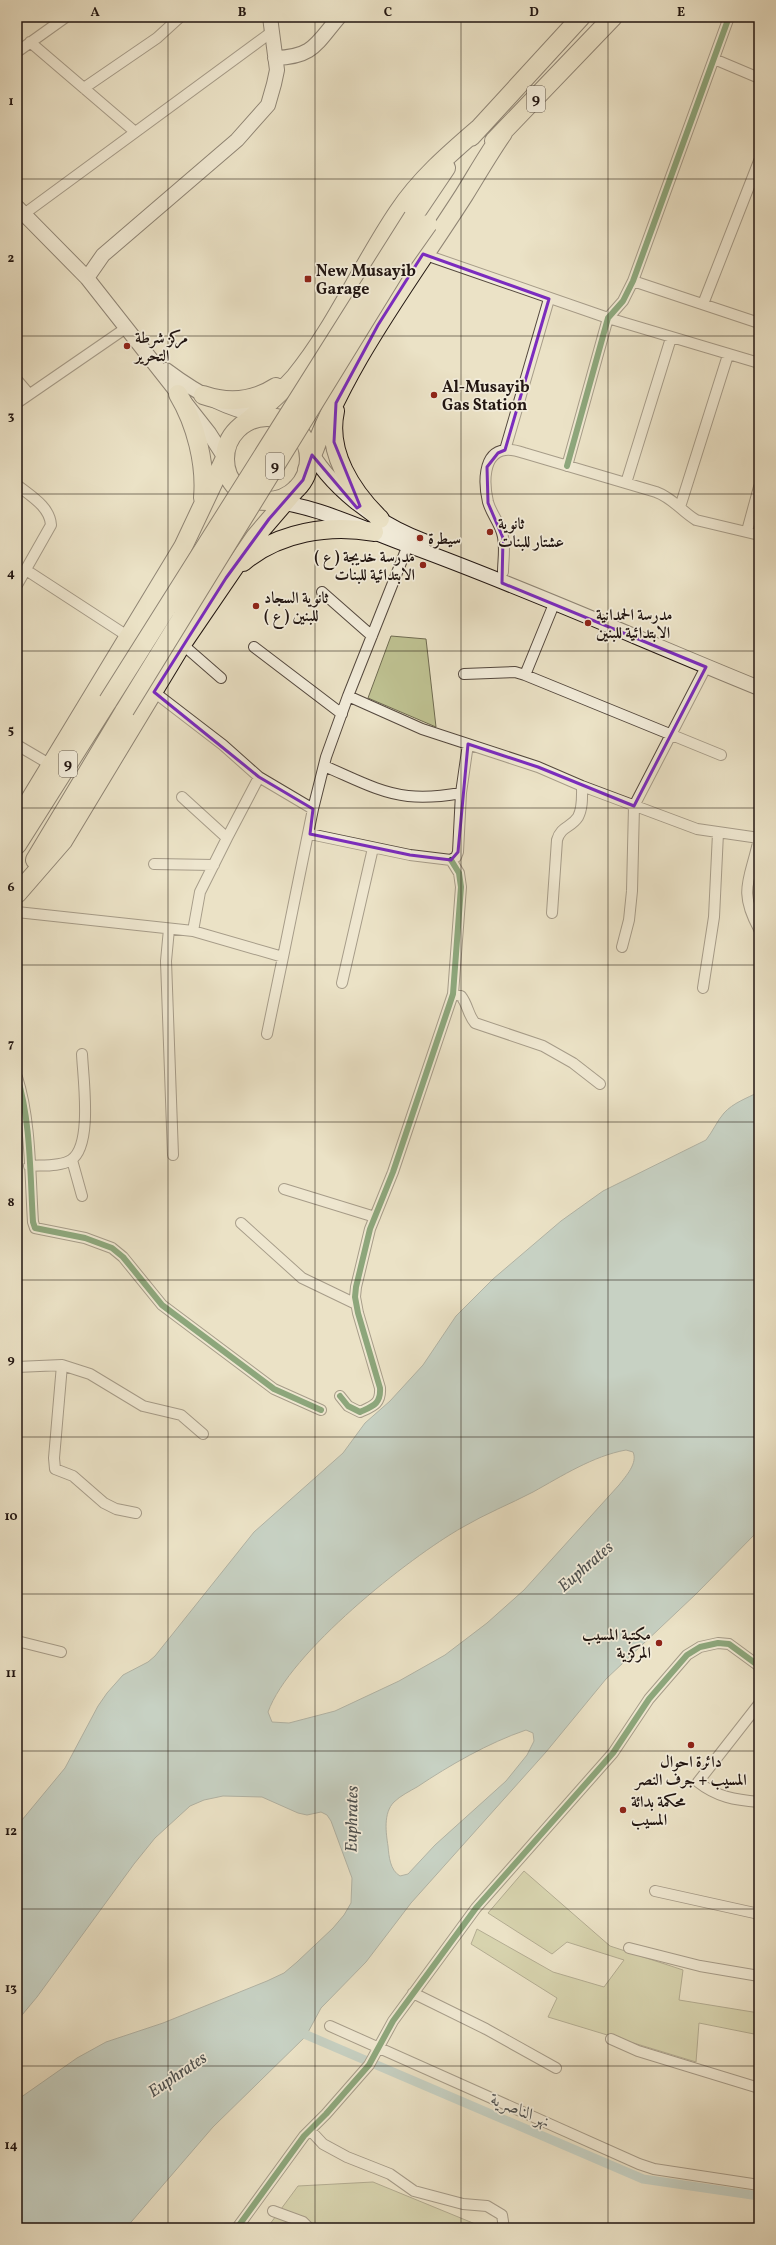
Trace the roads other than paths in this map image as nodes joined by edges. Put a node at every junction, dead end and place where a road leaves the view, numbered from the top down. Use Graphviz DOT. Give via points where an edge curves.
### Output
graph roads {
  1 [pos="66,17"];
  2 [pos="180,17"];
  3 [pos="339,17"];
  4 [pos="581,17"];
  5 [pos="613,17"];
  6 [pos="729,17"];
  7 [pos="271,24"];
  8 [pos="30,42"];
  9 [pos="17,52"];
  10 [pos="275,58"];
  11 [pos="714,59"];
  12 [pos="526,78"];
  13 [pos="759,78"];
  14 [pos="84,88"];
  15 [pos="542,93"];
  16 [pos="478,129"];
  17 [pos="134,132"];
  18 [pos="503,133"];
  19 [pos="759,161"];
  20 [pos="20,211"];
  21 [pos="420,221"];
  22 [pos="423,254"];
  23 [pos="87,278"];
  24 [pos="633,281"];
  25 [pos="550,299"];
  26 [pos="704,304"];
  27 [pos="608,318"];
  28 [pos="759,323"];
  29 [pos="126,328"];
  30 [pos="671,338"];
  31 [pos="728,355"];
  32 [pos="150,357"];
  33 [pos="759,363"];
  34 [pos="304,364"];
  35 [pos="17,380"];
  36 [pos="341,389"];
  37 [pos="29,394"];
  38 [pos="178,394"];
  39 [pos="203,395"];
  40 [pos="17,403"];
  41 [pos="256,419"];
  42 [pos="505,450"];
  43 [pos="308,456"];
  44 [pos="225,458"];
  45 [pos="567,466"];
  46 [pos="626,483"];
  47 [pos="17,485"];
  48 [pos="759,487"];
  49 [pos="296,488"];
  50 [pos="264,500"];
  51 [pos="282,502"];
  52 [pos="680,507"];
  53 [pos="200,514"];
  54 [pos="377,526"];
  55 [pos="747,531"];
  56 [pos="759,535"];
  57 [pos="410,541"];
  58 [pos="26,570"];
  59 [pos="503,572"];
  60 [pos="226,578"];
  61 [pos="17,585"];
  62 [pos="322,592"];
  63 [pos="554,604"];
  64 [pos="372,636"];
  65 [pos="129,637"];
  66 [pos="182,644"];
  67 [pos="254,646"];
  68 [pos="706,667"];
  69 [pos="464,674"];
  70 [pos="525,675"];
  71 [pos="221,678"];
  72 [pos="759,679"];
  73 [pos="759,688"];
  74 [pos="154,692"];
  75 [pos="348,696"];
  76 [pos="342,714"];
  77 [pos="671,735"];
  78 [pos="468,744"];
  79 [pos="17,745"];
  80 [pos="720,755"];
  81 [pos="51,765"];
  82 [pos="324,766"];
  83 [pos="259,777"];
  84 [pos="582,786"];
  85 [pos="461,793"];
  86 [pos="182,797"];
  87 [pos="634,806"];
  88 [pos="313,809"];
  89 [pos="17,821"];
  90 [pos="718,833"];
  91 [pos="310,834"];
  92 [pos="227,838"];
  93 [pos="759,838"];
  94 [pos="17,845"];
  95 [pos="373,848"];
  96 [pos="452,860"];
  97 [pos="154,864"];
  98 [pos="214,865"];
  99 [pos="17,889"];
  100 [pos="17,894"];
  101 [pos="17,912"];
  102 [pos="552,913"];
  103 [pos="169,928"];
  104 [pos="759,930"];
  105 [pos="193,931"];
  106 [pos="622,947"];
  107 [pos="283,956"];
  108 [pos="342,983"];
  109 [pos="703,988"];
  110 [pos="453,994"];
  111 [pos="267,1034"];
  112 [pos="82,1054"];
  113 [pos="17,1076"];
  114 [pos="600,1084"];
  115 [pos="173,1155"];
  116 [pos="72,1160"];
  117 [pos="29,1166"];
  118 [pos="284,1189"];
  119 [pos="82,1196"];
  120 [pos="375,1217"];
  121 [pos="240,1223"];
  122 [pos="356,1304"];
  123 [pos="62,1365"];
  124 [pos="17,1367"];
  125 [pos="340,1396"];
  126 [pos="321,1410"];
  127 [pos="203,1434"];
  128 [pos="136,1513"];
  129 [pos="17,1641"];
  130 [pos="61,1652"];
  131 [pos="759,1666"];
  132 [pos="759,1704"];
  133 [pos="759,1802"];
  134 [pos="655,1892"];
  135 [pos="759,1914"];
  136 [pos="629,1948"];
  137 [pos="759,1976"];
  138 [pos="413,1993"];
  139 [pos="330,2026"];
  140 [pos="611,2039"];
  141 [pos="376,2050"];
  142 [pos="556,2068"];
  143 [pos="759,2088"];
  144 [pos="310,2130"];
  145 [pos="759,2185"];
  146 [pos="273,2211"];
  147 [pos="237,2228"];
  148 [pos="309,2228"];
  149 [pos="504,2228"];
  1 -- 8 [label="street"];
  2 -- 14 [label="street" via="157,38"];
  3 -- 10 [label="main road" via="311,50 297,57"];
  4 -- 12 [label="highway, 9"];
  5 -- 15 [label="highway, 9"];
  6 -- 11 [label="street"];
  7 -- 10 [label="main road"];
  7 -- 17 [label="street"];
  8 -- 9 [label="street"];
  8 -- 14 [label="street"];
  10 -- 23 [label="main road" via="277,70 274,84 268,105 259,116 237,140 103,255"];
  11 -- 13 [label="street"];
  11 -- 24 [label="street"];
  12 -- 15 [label="highway"];
  12 -- 16 [label="highway, 9"];
  14 -- 17 [label="street"];
  15 -- 18 [label="highway, 9"];
  16 -- 21 [label="highway, 9" via="446,168"];
  16 -- 34 [label="highway, 9" via="438,163 399,211"];
  17 -- 20 [label="street"];
  18 -- 21 [label="highway, 9"];
  18 -- 22 [label="highway, 9"];
  19 -- 26 [label="street"];
  20 -- 23 [label="main road"];
  21 -- 94 [label="highway, 9, bridge"];
  21 -- 99 [label="highway, 9, bridge" via="397,268"];
  22 -- 25 [label="street"];
  22 -- 36 [label="highway, 9"];
  23 -- 29 [label="main road"];
  24 -- 26 [label="street"];
  24 -- 27 [label="street"];
  25 -- 27 [label="street"];
  25 -- 42 [label="street"];
  26 -- 28 [label="street"];
  27 -- 30 [label="street"];
  27 -- 45 [label="street"];
  29 -- 32 [label="main road"];
  29 -- 37 [label="street"];
  30 -- 31 [label="street"];
  30 -- 46 [label="street"];
  31 -- 33 [label="street"];
  31 -- 52 [label="street"];
  32 -- 38 [label="main road"];
  32 -- 39 [label="main road"];
  34 -- 39 [label="highway" via="278,386 250,399 226,401"];
  34 -- 41 [label="highway, 9"];
  35 -- 37 [label="street"];
  36 -- 43 [label="highway, 9"];
  36 -- 54 [label="highway" via="332,429 336,451 357,496"];
  37 -- 40 [label="street"];
  38 -- 44 [label="main road" via="210,432"];
  38 -- 53 [label="highway" via="192,423 204,479"];
  39 -- 41 [label="main road"];
  41 -- 43 [label="highway, 9" via="281,420 291,425 299,432"];
  41 -- 44 [label="highway, 9" via="231,437"];
  42 -- 45 [label="street"];
  42 -- 59 [label="street" via="490,460 486,475 488,503 504,538"];
  43 -- 49 [label="highway, 9"];
  43 -- 54 [label="main road"];
  44 -- 50 [label="highway, 9" via="233,483 246,495"];
  44 -- 53 [label="highway, 9"];
  45 -- 46 [label="street"];
  46 -- 52 [label="street" via="664,495"];
  47 -- 58 [label="street" via="51,516 52,526"];
  48 -- 55 [label="street"];
  49 -- 50 [label="highway, 9" via="281,498"];
  49 -- 51 [label="highway, 9"];
  50 -- 51 [label="main road"];
  51 -- 54 [label="main road"];
  51 -- 60 [label="highway, 9"];
  52 -- 55 [label="street" via="696,520"];
  53 -- 65 [label="highway, 9"];
  54 -- 57 [label="main road"];
  54 -- 60 [label="highway" via="337,528 291,536 248,558"];
  55 -- 56 [label="street"];
  57 -- 59 [label="main road"];
  57 -- 63 [label="main road"];
  57 -- 64 [label="street"];
  58 -- 61 [label="street"];
  58 -- 65 [label="street"];
  59 -- 72 [label="main road"];
  60 -- 66 [label="highway, 9"];
  62 -- 64 [label="street"];
  63 -- 68 [label="main road"];
  63 -- 70 [label="street"];
  64 -- 75 [label="street"];
  65 -- 81 [label="highway, 9"];
  66 -- 71 [label="street"];
  66 -- 74 [label="highway, 9"];
  67 -- 76 [label="street"];
  68 -- 73 [label="main road"];
  68 -- 77 [label="street"];
  69 -- 70 [label="street" via="515,672"];
  70 -- 77 [label="street"];
  74 -- 83 [label="street"];
  74 -- 100 [label="highway, 9" via="63,841"];
  75 -- 76 [label="street"];
  75 -- 78 [label="street" via="422,729"];
  76 -- 82 [label="street"];
  77 -- 80 [label="street"];
  77 -- 87 [label="street"];
  78 -- 84 [label="street" via="538,767"];
  78 -- 85 [label="street"];
  79 -- 81 [label="street"];
  81 -- 89 [label="highway, 9"];
  82 -- 85 [label="street" via="388,792 409,796"];
  82 -- 88 [label="street"];
  83 -- 88 [label="street"];
  83 -- 92 [label="street"];
  84 -- 87 [label="street"];
  84 -- 102 [label="street" via="582,803 578,817 560,831 557,840"];
  85 -- 96 [label="street" via="458,852"];
  86 -- 92 [label="street"];
  87 -- 90 [label="street" via="697,829"];
  87 -- 106 [label="street" via="632,891 629,920"];
  88 -- 91 [label="street"];
  90 -- 93 [label="street"];
  90 -- 109 [label="street" via="714,917"];
  91 -- 95 [label="street"];
  91 -- 107 [label="street"];
  92 -- 98 [label="street"];
  93 -- 104 [label="street" via="746,889 748,908"];
  95 -- 96 [label="street" via="410,856"];
  95 -- 108 [label="street"];
  96 -- 110 [label="street" via="461,887"];
  97 -- 98 [label="street"];
  98 -- 105 [label="street" via="200,892"];
  101 -- 103 [label="street"];
  103 -- 105 [label="street"];
  103 -- 115 [label="street" via="166,961"];
  105 -- 107 [label="street"];
  107 -- 111 [label="street"];
  110 -- 114 [label="street" via="461,996 467,1004 470,1018 475,1023 543,1046 573,1063"];
  110 -- 120 [label="street" via="393,1172"];
  112 -- 116 [label="street" via="85,1115 82,1141"];
  113 -- 117 [label="street" via="23,1099"];
  116 -- 117 [label="street" via="60,1164"];
  116 -- 119 [label="street"];
  117 -- 126 [label="street" via="35,1228 85,1238 112,1248 123,1257 162,1304 274,1389"];
  118 -- 120 [label="street"];
  120 -- 122 [label="street" via="362,1257"];
  121 -- 122 [label="street" via="302,1278"];
  122 -- 125 [label="street" via="380,1388 380,1397 374,1406 360,1412 348,1406"];
  123 -- 124 [label="street"];
  123 -- 127 [label="street" via="90,1374 142,1406 181,1415"];
  123 -- 128 [label="street" via="54,1458 56,1469 73,1476 104,1503 116,1509"];
  129 -- 130 [label="street"];
  131 -- 138 [label="street" via="729,1644 700,1647 687,1655 649,1699 613,1753 476,1908"];
  132 -- 133 [label="street" via="698,1782 711,1792 732,1800"];
  134 -- 135 [label="street"];
  136 -- 137 [label="street" via="700,1966"];
  138 -- 141 [label="street"];
  138 -- 142 [label="street" via="486,2029"];
  139 -- 141 [label="street"];
  140 -- 143 [label="street" via="638,2051"];
  141 -- 144 [label="street" via="369,2065"];
  141 -- 145 [label="street" via="639,2164 654,2169"];
  144 -- 147 [label="street"];
  144 -- 149 [label="street" via="323,2144 347,2157 390,2174 414,2191 463,2204 487,2206 502,2214"];
  146 -- 148 [label="street" via="303,2222"];
}
